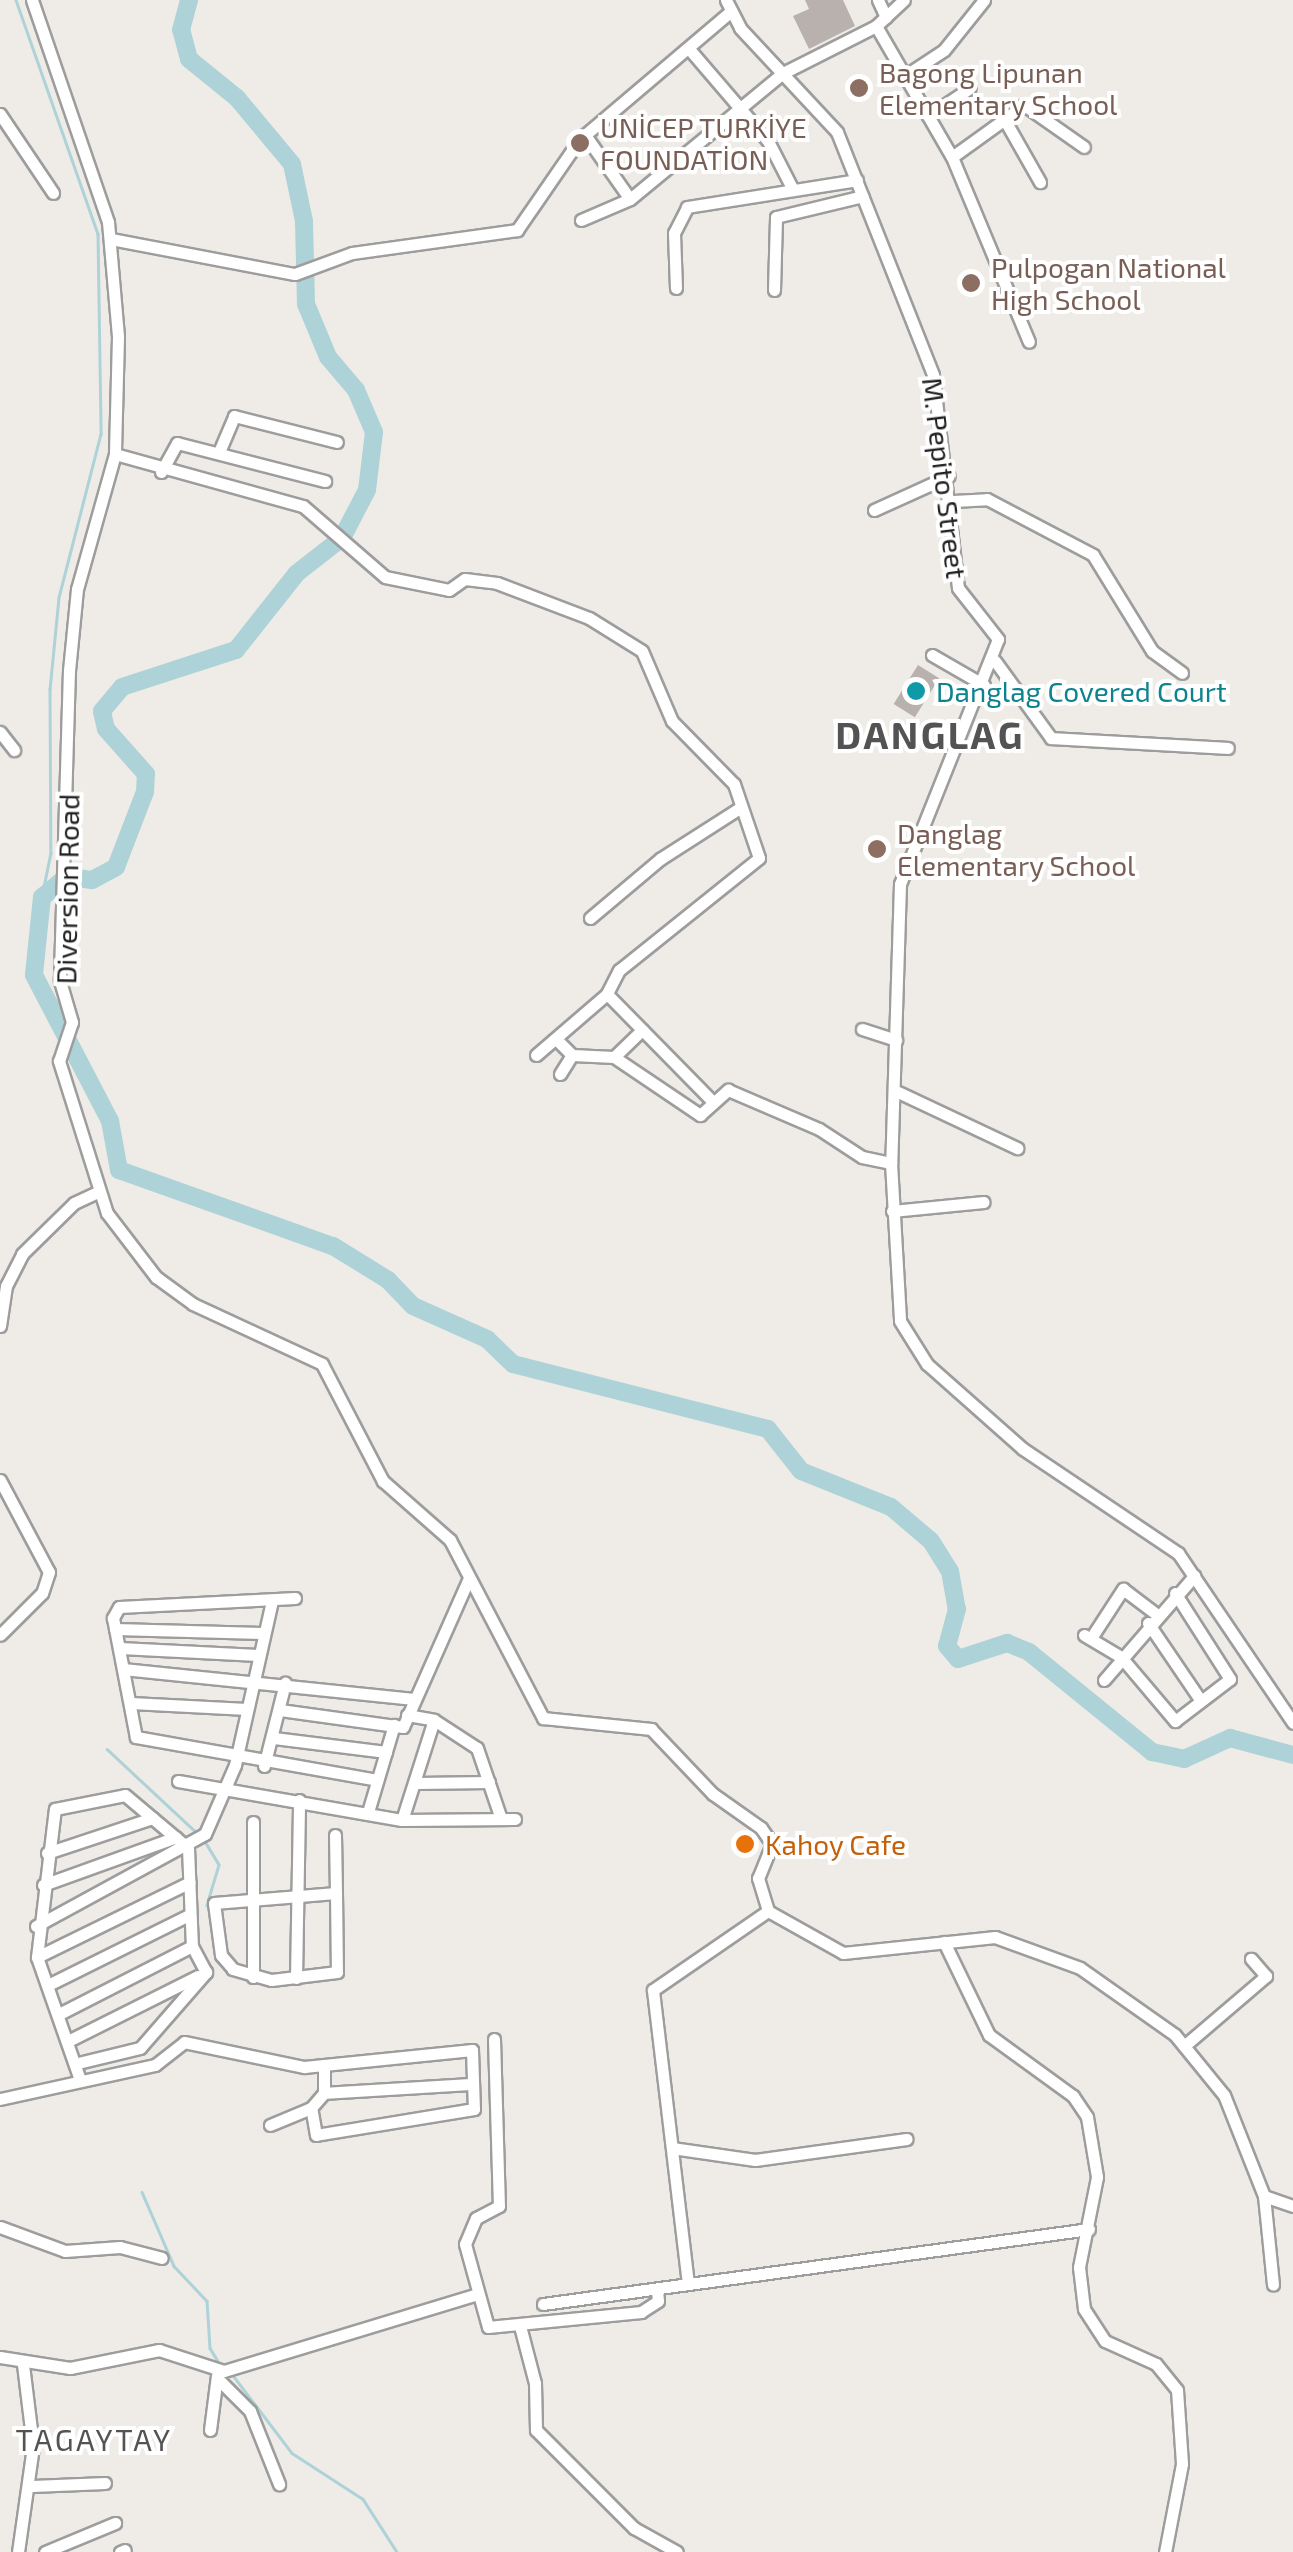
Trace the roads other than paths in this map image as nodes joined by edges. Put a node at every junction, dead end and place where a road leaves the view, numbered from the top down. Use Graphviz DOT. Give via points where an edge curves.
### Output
graph roads {
  1 [pos="32,0"];
  2 [pos="878,0"];
  3 [pos="904,0"];
  4 [pos="984,0"];
  5 [pos="728,7"];
  6 [pos="886,16"];
  7 [pos="876,26"];
  8 [pos="690,50"];
  9 [pos="783,73"];
  10 [pos="906,75"];
  11 [pos="970,88"];
  12 [pos="741,108"];
  13 [pos="0,114"];
  14 [pos="928,116"];
  15 [pos="1007,124"];
  16 [pos="585,136"];
  17 [pos="1084,147"];
  18 [pos="952,157"];
  19 [pos="857,180"];
  20 [pos="1040,182"];
  21 [pos="792,188"];
  22 [pos="53,193"];
  23 [pos="862,196"];
  24 [pos="630,199"];
  25 [pos="580,220"];
  26 [pos="111,239"];
  27 [pos="676,288"];
  28 [pos="774,290"];
  29 [pos="1030,342"];
  30 [pos="337,442"];
  31 [pos="219,452"];
  32 [pos="115,454"];
  33 [pos="161,472"];
  34 [pos="950,476"];
  35 [pos="325,481"];
  36 [pos="953,501"];
  37 [pos="874,510"];
  38 [pos="932,655"];
  39 [pos="990,672"];
  40 [pos="1182,673"];
  41 [pos="0,732"];
  42 [pos="1228,748"];
  43 [pos="14,750"];
  44 [pos="738,810"];
  45 [pos="590,918"];
  46 [pos="607,994"];
  47 [pos="862,1029"];
  48 [pos="642,1030"];
  49 [pos="556,1039"];
  50 [pos="896,1040"];
  51 [pos="536,1055"];
  52 [pos="572,1055"];
  53 [pos="614,1057"];
  54 [pos="560,1074"];
  55 [pos="898,1092"];
  56 [pos="712,1101"];
  57 [pos="1017,1148"];
  58 [pos="891,1163"];
  59 [pos="98,1192"];
  60 [pos="984,1202"];
  61 [pos="892,1210"];
  62 [pos="0,1326"];
  63 [pos="0,1480"];
  64 [pos="1194,1576"];
  65 [pos="469,1578"];
  66 [pos="1175,1593"];
  67 [pos="294,1598"];
  68 [pos="272,1601"];
  69 [pos="1152,1618"];
  70 [pos="116,1629"];
  71 [pos="262,1633"];
  72 [pos="0,1635"];
  73 [pos="120,1648"];
  74 [pos="258,1655"];
  75 [pos="1121,1656"];
  76 [pos="123,1670"];
  77 [pos="254,1678"];
  78 [pos="1104,1680"];
  79 [pos="285,1683"];
  80 [pos="412,1699"];
  81 [pos="1201,1701"];
  82 [pos="131,1703"];
  83 [pos="247,1709"];
  84 [pos="280,1710"];
  85 [pos="407,1714"];
  86 [pos="434,1720"];
  87 [pos="1293,1723"];
  88 [pos="394,1726"];
  89 [pos="274,1738"];
  90 [pos="386,1752"];
  91 [pos="238,1755"];
  92 [pos="264,1766"];
  93 [pos="378,1780"];
  94 [pos="178,1781"];
  95 [pos="489,1782"];
  96 [pos="416,1783"];
  97 [pos="226,1788"];
  98 [pos="298,1800"];
  99 [pos="368,1812"];
  100 [pos="152,1818"];
  101 [pos="501,1819"];
  102 [pos="515,1819"];
  103 [pos="402,1820"];
  104 [pos="253,1822"];
  105 [pos="335,1835"];
  106 [pos="176,1838"];
  107 [pos="197,1841"];
  108 [pos="47,1853"];
  109 [pos="190,1882"];
  110 [pos="43,1885"];
  111 [pos="336,1893"];
  112 [pos="294,1896"];
  113 [pos="253,1899"];
  114 [pos="768,1911"];
  115 [pos="189,1915"];
  116 [pos="36,1926"];
  117 [pos="944,1942"];
  118 [pos="192,1946"];
  119 [pos="36,1957"];
  120 [pos="1251,1959"];
  121 [pos="206,1972"];
  122 [pos="253,1977"];
  123 [pos="296,1978"];
  124 [pos="48,1986"];
  125 [pos="61,2013"];
  126 [pos="494,2039"];
  127 [pos="70,2040"];
  128 [pos="1184,2046"];
  129 [pos="324,2065"];
  130 [pos="79,2070"];
  131 [pos="494,2078"];
  132 [pos="473,2082"];
  133 [pos="324,2093"];
  134 [pos="0,2099"];
  135 [pos="312,2108"];
  136 [pos="270,2126"];
  137 [pos="908,2139"];
  138 [pos="672,2148"];
  139 [pos="1264,2196"];
  140 [pos="1293,2206"];
  141 [pos="0,2227"];
  142 [pos="1089,2229"];
  143 [pos="162,2258"];
  144 [pos="688,2284"];
  145 [pos="1273,2285"];
  146 [pos="658,2288"];
  147 [pos="478,2294"];
  148 [pos="543,2304"];
  149 [pos="520,2326"];
  150 [pos="0,2357"];
  151 [pos="23,2365"];
  152 [pos="217,2374"];
  153 [pos="210,2430"];
  154 [pos="105,2484"];
  155 [pos="278,2484"];
  156 [pos="32,2486"];
  157 [pos="115,2523"];
  158 [pos="68,2548"];
  159 [pos="18,2552"];
  160 [pos="45,2552"];
  161 [pos="677,2552"];
  162 [pos="1165,2552"];
  1 -- 26 [label="street, Diversion Road"];
  2 -- 6 [label="street"];
  3 -- 6 [label="street"];
  4 -- 10 [label="street" via="944,50"];
  5 -- 8 [label="street"];
  5 -- 9 [label="street, M. Pepito Street"];
  6 -- 7 [label="street"];
  7 -- 9 [label="street"];
  7 -- 10 [label="street"];
  8 -- 12 [label="street"];
  8 -- 16 [label="street"];
  9 -- 12 [label="street"];
  9 -- 19 [label="street, M. Pepito Street" via="826,115"];
  10 -- 14 [label="street"];
  11 -- 14 [label="street"];
  12 -- 21 [label="street"];
  12 -- 24 [label="street"];
  13 -- 22 [label="street"];
  14 -- 18 [label="street"];
  15 -- 17 [label="street" via="1027,105"];
  15 -- 18 [label="street"];
  15 -- 20 [label="street"];
  16 -- 24 [label="street"];
  16 -- 26 [label="street" via="517,230 352,253 295,274"];
  18 -- 29 [label="street"];
  19 -- 21 [label="street"];
  19 -- 23 [label="street, M. Pepito Street"];
  21 -- 27 [label="street" via="684,210 674,234"];
  23 -- 28 [label="street" via="776,217"];
  23 -- 34 [label="street, M. Pepito Street" via="927,352"];
  24 -- 25 [label="street"];
  26 -- 32 [label="street, Diversion Road"];
  30 -- 31 [label="street" via="234,416"];
  31 -- 33 [label="street" via="172,444"];
  31 -- 35 [label="street"];
  32 -- 33 [label="street"];
  32 -- 59 [label="street, Diversion Road" via="76,589 60,981 66,1093"];
  33 -- 44 [label="street" via="303,506 384,577 449,590 487,580 630,640 650,665 672,721 734,784"];
  34 -- 36 [label="street, M. Pepito Street"];
  34 -- 37 [label="street"];
  36 -- 39 [label="street, M. Pepito Street" via="952,566 963,603 998,639"];
  36 -- 40 [label="street" via="987,499 1094,555 1152,651"];
  38 -- 39 [label="street"];
  39 -- 42 [label="street" via="1051,738"];
  39 -- 50 [label="street" via="904,863"];
  41 -- 43 [label="street"];
  44 -- 45 [label="street" via="660,858"];
  44 -- 46 [label="street" via="759,858 619,970"];
  46 -- 48 [label="street"];
  46 -- 49 [label="street"];
  47 -- 50 [label="street"];
  48 -- 53 [label="street"];
  48 -- 56 [label="street"];
  49 -- 51 [label="street"];
  49 -- 52 [label="street"];
  50 -- 55 [label="street"];
  52 -- 53 [label="street"];
  52 -- 54 [label="street"];
  53 -- 56 [label="street" via="700,1115"];
  55 -- 57 [label="street"];
  55 -- 58 [label="street"];
  56 -- 58 [label="street" via="728,1090 820,1129 862,1157"];
  58 -- 61 [label="street"];
  59 -- 62 [label="street" via="74,1204 22,1254 6,1286"];
  59 -- 65 [label="street, Diversion Road" via="156,1277 208,1312 322,1364 365,1455 450,1540"];
  60 -- 61 [label="street"];
  61 -- 64 [label="street" via="900,1321 927,1364 1034,1458 1178,1552"];
  63 -- 72 [label="street" via="50,1572 42,1593"];
  64 -- 66 [label="street"];
  64 -- 87 [label="street"];
  65 -- 80 [label="street"];
  65 -- 114 [label="street, Diversion Road" via="543,1718 651,1729 714,1794 762,1828 772,1844 758,1878"];
  66 -- 69 [label="street"];
  66 -- 81 [label="street" via="1230,1679"];
  67 -- 68 [label="street"];
  68 -- 70 [label="street" via="119,1606"];
  68 -- 71 [label="street"];
  69 -- 75 [label="street"];
  69 -- 75 [label="street" via="1123,1589 1088,1636"];
  69 -- 81 [label="street"];
  70 -- 71 [label="street"];
  70 -- 73 [label="street"];
  71 -- 74 [label="street"];
  73 -- 74 [label="street"];
  73 -- 76 [label="street"];
  74 -- 77 [label="street"];
  75 -- 78 [label="street"];
  75 -- 81 [label="street" via="1175,1721"];
  76 -- 77 [label="street"];
  76 -- 82 [label="street"];
  77 -- 79 [label="street"];
  77 -- 83 [label="street"];
  79 -- 80 [label="street"];
  79 -- 84 [label="street"];
  80 -- 85 [label="street"];
  82 -- 83 [label="street"];
  82 -- 91 [label="street" via="136,1737"];
  83 -- 91 [label="street"];
  84 -- 88 [label="street"];
  84 -- 89 [label="street"];
  85 -- 86 [label="street"];
  85 -- 88 [label="street" via="403,1726"];
  86 -- 95 [label="street" via="478,1748"];
  86 -- 96 [label="street"];
  88 -- 90 [label="street"];
  89 -- 90 [label="street"];
  89 -- 92 [label="street"];
  90 -- 93 [label="street"];
  91 -- 92 [label="street"];
  91 -- 97 [label="street"];
  92 -- 93 [label="street"];
  93 -- 99 [label="street"];
  94 -- 97 [label="street"];
  95 -- 96 [label="street"];
  95 -- 101 [label="street"];
  96 -- 103 [label="street"];
  97 -- 98 [label="street"];
  97 -- 107 [label="street"];
  98 -- 99 [label="street"];
  98 -- 112 [label="street"];
  99 -- 103 [label="street"];
  100 -- 106 [label="street"];
  100 -- 108 [label="street"];
  100 -- 108 [label="street" via="126,1795 55,1809"];
  101 -- 102 [label="street"];
  101 -- 103 [label="street"];
  104 -- 113 [label="street"];
  105 -- 111 [label="street"];
  106 -- 107 [label="street"];
  106 -- 110 [label="street"];
  107 -- 109 [label="street"];
  107 -- 116 [label="street"];
  108 -- 110 [label="street"];
  109 -- 115 [label="street"];
  109 -- 119 [label="street"];
  110 -- 116 [label="street"];
  111 -- 112 [label="street"];
  111 -- 123 [label="street" via="337,1972"];
  112 -- 113 [label="street"];
  112 -- 123 [label="street"];
  113 -- 122 [label="street"];
  113 -- 122 [label="street" via="214,1903 221,1954"];
  114 -- 117 [label="street" via="844,1953"];
  114 -- 138 [label="street" via="653,1990"];
  115 -- 118 [label="street"];
  115 -- 124 [label="street"];
  116 -- 119 [label="street"];
  117 -- 128 [label="street" via="995,1937 1045,1950 1144,2007"];
  117 -- 142 [label="street" via="989,2035 1082,2107 1097,2158"];
  118 -- 121 [label="street"];
  118 -- 125 [label="street"];
  119 -- 124 [label="street"];
  120 -- 128 [label="street" via="1266,1976"];
  121 -- 127 [label="street"];
  121 -- 130 [label="street" via="140,2048"];
  122 -- 123 [label="street"];
  124 -- 125 [label="street"];
  125 -- 127 [label="street"];
  126 -- 131 [label="street"];
  127 -- 130 [label="street"];
  128 -- 139 [label="street" via="1224,2095"];
  129 -- 130 [label="street" via="184,2042 155,2065"];
  129 -- 132 [label="street" via="472,2050"];
  129 -- 133 [label="street"];
  130 -- 134 [label="street"];
  131 -- 132 [label="street"];
  131 -- 147 [label="street" via="499,2206 476,2218 465,2244"];
  132 -- 133 [label="street"];
  132 -- 135 [label="street" via="474,2109 316,2135"];
  133 -- 135 [label="street"];
  135 -- 136 [label="street"];
  137 -- 138 [label="street" via="755,2160"];
  138 -- 144 [label="street"];
  139 -- 140 [label="street"];
  139 -- 145 [label="street"];
  141 -- 143 [label="street" via="66,2251 120,2247"];
  142 -- 144 [label="street"];
  142 -- 162 [label="street" via="1080,2266 1084,2309 1104,2341 1156,2364 1177,2390 1182,2464"];
  144 -- 146 [label="street"];
  146 -- 148 [label="street"];
  146 -- 149 [label="street" via="658,2300 641,2312"];
  147 -- 149 [label="street" via="488,2326"];
  147 -- 152 [label="street"];
  149 -- 161 [label="street" via="532,2366 536,2430 634,2528"];
  150 -- 151 [label="street"];
  151 -- 152 [label="street" via="91,2366 159,2350"];
  151 -- 156 [label="street"];
  152 -- 153 [label="street"];
  152 -- 155 [label="street" via="250,2411"];
  154 -- 156 [label="street"];
  156 -- 159 [label="street"];
  157 -- 158 [label="street"];
  158 -- 160 [label="street"];
}
